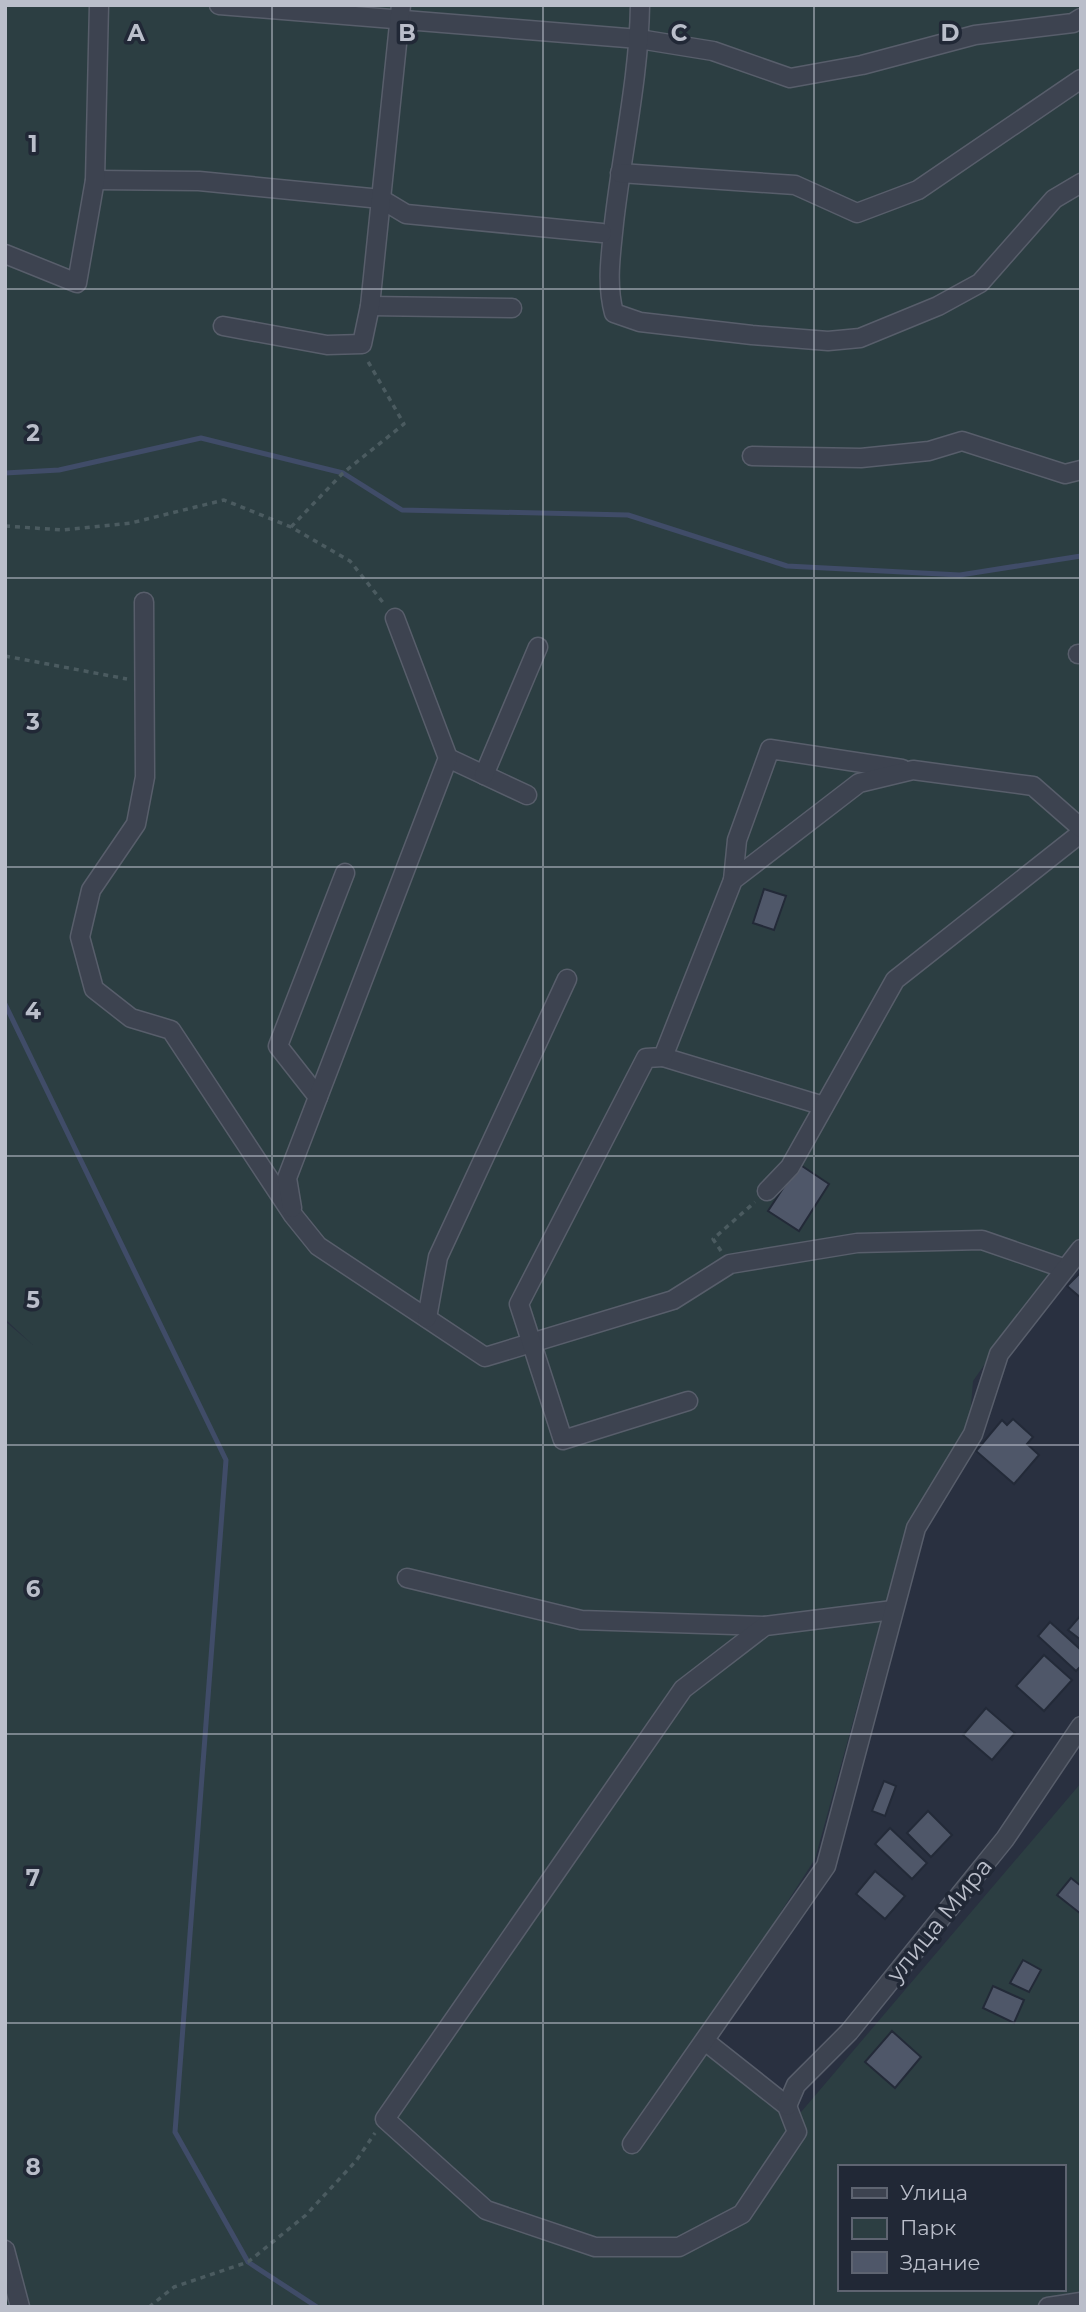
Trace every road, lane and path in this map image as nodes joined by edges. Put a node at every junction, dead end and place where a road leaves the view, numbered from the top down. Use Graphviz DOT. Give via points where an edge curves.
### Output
graph roads {
  1 [pos="100,5"];
  2 [pos="219,5"];
  3 [pos="640,5"];
  4 [pos="401,12"];
  5 [pos="1081,18"];
  6 [pos="639,39"];
  7 [pos="1081,79"];
  8 [pos="620,173"];
  9 [pos="95,180"];
  10 [pos="1081,183"];
  11 [pos="381,199"];
  12 [pos="602,233"];
  13 [pos="5,254"];
  14 [pos="370,306"];
  15 [pos="512,308"];
  16 [pos="223,326"];
  17 [pos="362,344"];
  18 [pos="752,456"];
  19 [pos="1081,470"];
  20 [pos="5,526"];
  21 [pos="291,527"];
  22 [pos="144,602"];
  23 [pos="395,618"];
  24 [pos="538,647"];
  25 [pos="5,656"];
  26 [pos="144,682"];
  27 [pos="448,758"];
  28 [pos="913,771"];
  29 [pos="484,775"];
  30 [pos="527,795"];
  31 [pos="1081,831"];
  32 [pos="345,873"];
  33 [pos="733,880"];
  34 [pos="567,979"];
  35 [pos="663,1057"];
  36 [pos="318,1097"];
  37 [pos="824,1106"];
  38 [pos="767,1191"];
  39 [pos="292,1215"];
  40 [pos="1081,1249"];
  41 [pos="730,1264"];
  42 [pos="1063,1268"];
  43 [pos="427,1318"];
  44 [pos="533,1343"];
  45 [pos="688,1401"];
  46 [pos="407,1578"];
  47 [pos="893,1610"];
  48 [pos="765,1626"];
  49 [pos="1081,1726"];
  50 [pos="705,2041"];
  51 [pos="787,2106"];
  52 [pos="384,2119"];
  53 [pos="632,2144"];
  54 [pos="5,2250"];
  55 [pos="1081,2302"];
  56 [pos="20,2307"];
  57 [pos="149,2307"];
  58 [pos="1048,2307"];
  1 -- 9 [label="street"];
  2 -- 4 [label="street"];
  3 -- 6 [label="street"];
  4 -- 6 [label="street"];
  4 -- 11 [label="street"];
  5 -- 6 [label="street" via="1073,23 975,35 862,65 790,78 713,51"];
  6 -- 8 [label="street"];
  7 -- 8 [label="street" via="918,190 857,213 795,185"];
  8 -- 10 [label="street" via="608,289 614,313 639,322 828,341 860,338 980,283 1054,199"];
  9 -- 11 [label="street" via="199,181"];
  9 -- 13 [label="street" via="77,283"];
  11 -- 12 [label="street" via="406,214"];
  11 -- 14 [label="street"];
  14 -- 15 [label="street"];
  14 -- 17 [label="street"];
  16 -- 17 [label="street" via="327,345"];
  17 -- 21 [label="path" via="367,364 404,424 343,473"];
  18 -- 19 [label="street" via="861,458 929,451 962,441 1065,474"];
  20 -- 21 [label="path" via="63,530 131,523 224,500"];
  21 -- 23 [label="path" via="350,561"];
  22 -- 26 [label="street"];
  23 -- 27 [label="street"];
  24 -- 29 [label="street"];
  25 -- 26 [label="path"];
  26 -- 39 [label="street" via="145,777 136,824 91,890 80,937 94,989 131,1018 171,1030"];
  27 -- 29 [label="street"];
  27 -- 36 [label="street"];
  28 -- 31 [label="street" via="1033,786"];
  28 -- 33 [label="street" via="859,783"];
  28 -- 33 [label="street" via="770,749 737,840"];
  29 -- 30 [label="street"];
  31 -- 37 [label="street" via="895,980"];
  32 -- 36 [label="street" via="278,1045"];
  33 -- 35 [label="street"];
  34 -- 43 [label="street" via="438,1257"];
  35 -- 37 [label="street"];
  35 -- 44 [label="street" via="646,1058 519,1304"];
  36 -- 39 [label="street" via="287,1178"];
  37 -- 38 [label="street" via="790,1167"];
  38 -- 41 [label="path" via="713,1239"];
  39 -- 43 [label="street" via="318,1245"];
  40 -- 42 [label="street"];
  41 -- 42 [label="street" via="858,1243 982,1240"];
  41 -- 44 [label="street" via="673,1300"];
  42 -- 47 [label="street" via="999,1353 973,1434 916,1528"];
  43 -- 44 [label="street" via="485,1357"];
  44 -- 45 [label="street" via="563,1440"];
  46 -- 48 [label="street" via="581,1620"];
  47 -- 48 [label="street"];
  47 -- 50 [label="street" via="826,1866"];
  48 -- 52 [label="street" via="683,1689"];
  49 -- 51 [label="street, улица Мира" via="1005,1839 849,2032 796,2085"];
  50 -- 51 [label="street"];
  50 -- 53 [label="street"];
  51 -- 52 [label="street" via="797,2132 742,2214 679,2247 595,2247 486,2210"];
  52 -- 57 [label="path" via="356,2161 306,2215 248,2262 174,2287"];
  54 -- 56 [label="street"];
  55 -- 58 [label="street"];
}
